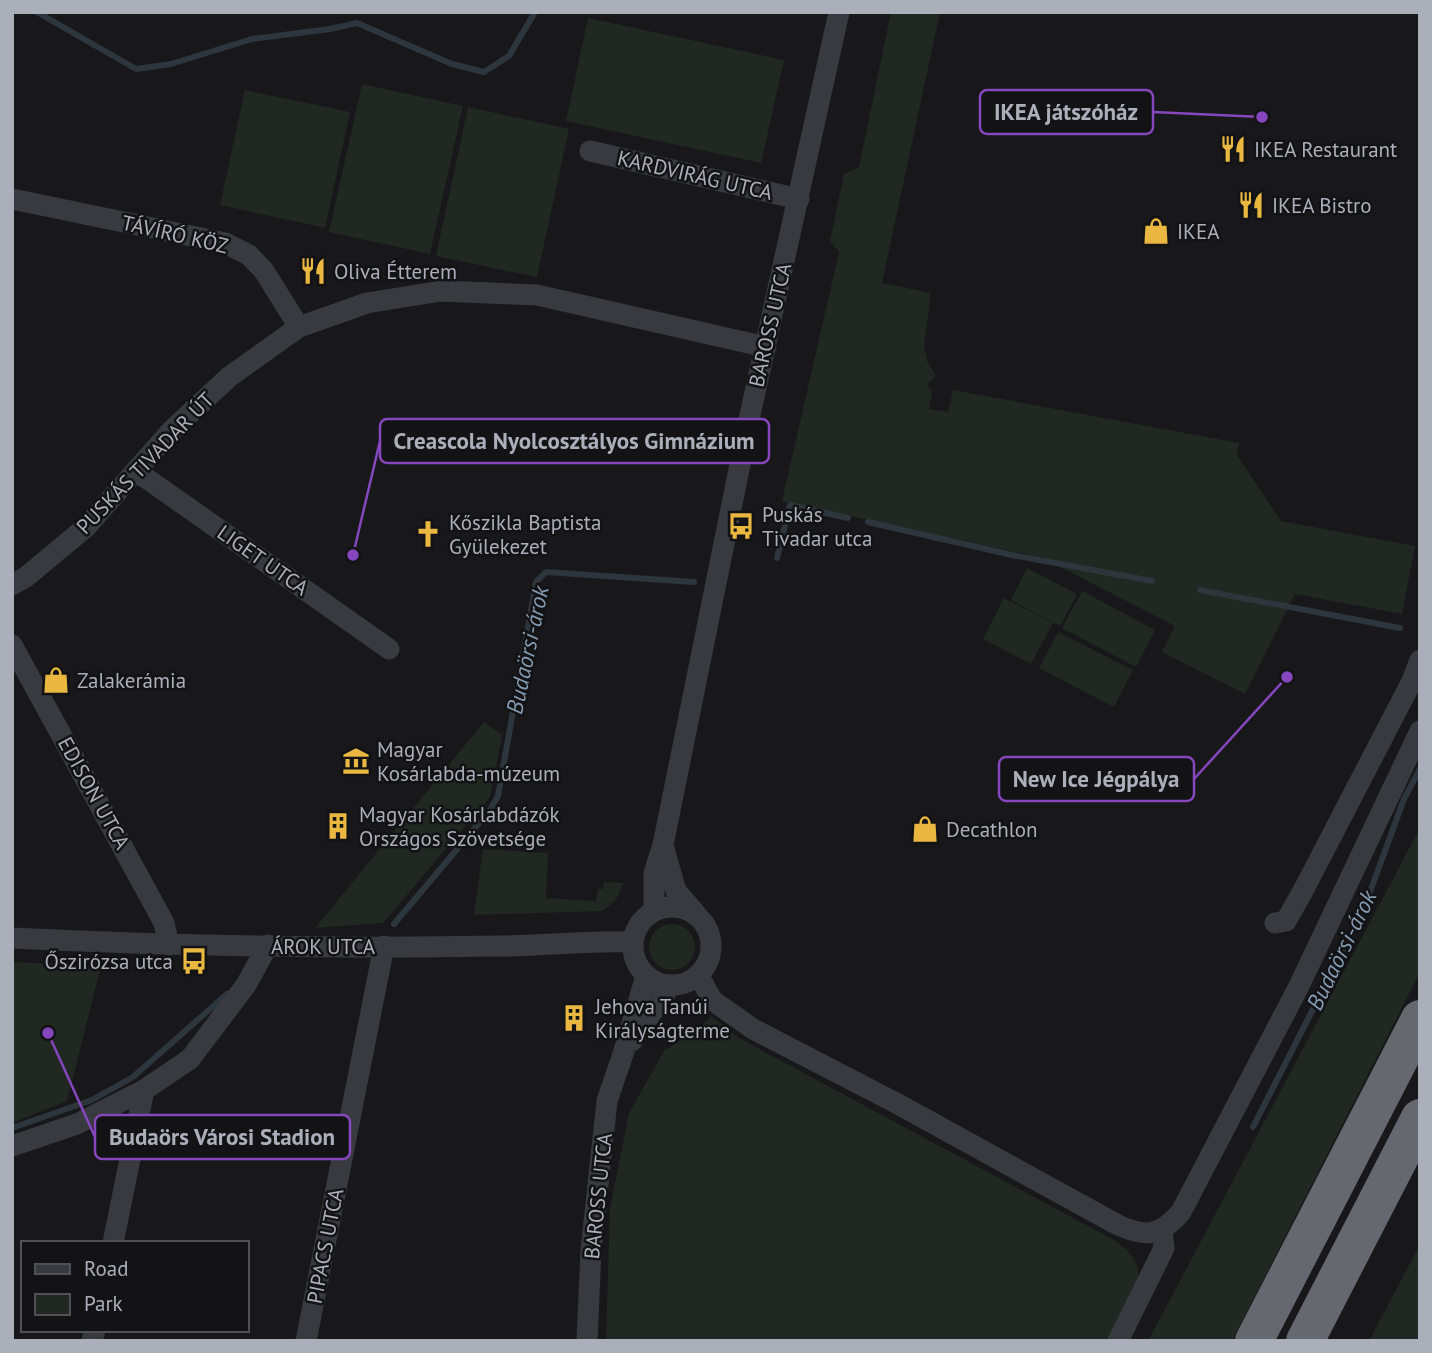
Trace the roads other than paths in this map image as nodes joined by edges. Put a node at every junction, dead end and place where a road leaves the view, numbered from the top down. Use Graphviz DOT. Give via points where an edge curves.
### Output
graph roads {
  1 [pos="839,12"];
  2 [pos="590,151"];
  3 [pos="12,199"];
  4 [pos="799,199"];
  5 [pos="299,327"];
  6 [pos="765,347"];
  7 [pos="136,471"];
  8 [pos="12,585"];
  9 [pos="12,645"];
  10 [pos="389,649"];
  11 [pos="1420,660"];
  12 [pos="1420,731"];
  13 [pos="663,845"];
  14 [pos="654,911"];
  15 [pos="697,915"];
  16 [pos="1275,923"];
  17 [pos="12,937"];
  18 [pos="633,942"];
  19 [pos="169,944"];
  20 [pos="268,946"];
  21 [pos="384,946"];
  22 [pos="646,976"];
  23 [pos="699,976"];
  24 [pos="670,986"];
  25 [pos="1420,1018"];
  26 [pos="623,1054"];
  27 [pos="144,1090"];
  28 [pos="1420,1118"];
  29 [pos="12,1146"];
  30 [pos="1162,1230"];
  31 [pos="113,1241"];
  32 [pos="306,1341"];
  33 [pos="587,1341"];
  34 [pos="1118,1341"];
  35 [pos="1255,1341"];
  36 [pos="1305,1341"];
  1 -- 4 [label="street, BAROSS UTCA"];
  2 -- 4 [label="street, KARDVIRÁG UTCA"];
  3 -- 5 [label="street, TÁVÍRÓ KÖZ" via="225,243 249,255 264,271"];
  4 -- 6 [label="street, BAROSS UTCA"];
  5 -- 6 [label="street, PUSKÁS TIVADAR ÚT" via="367,303 441,290 537,295"];
  5 -- 7 [label="street, PUSKÁS TIVADAR ÚT" via="229,377"];
  6 -- 13 [label="street, BAROSS UTCA"];
  7 -- 8 [label="street, PUSKÁS TIVADAR ÚT" via="86,527"];
  7 -- 10 [label="street, LIGET UTCA"];
  9 -- 19 [label="street, EDISON UTCA" via="164,923"];
  11 -- 16 [label="street" via="1298,900 1286,921"];
  12 -- 30 [label="street" via="1292,999 1181,1212"];
  13 -- 14 [label="street, BAROSS UTCA" via="654,873"];
  13 -- 15 [label="street, BAROSS UTCA" via="676,891"];
  14 -- 15 [label="street" via="684,908"];
  14 -- 18 [label="street" via="640,924"];
  15 -- 23 [label="street" via="707,928 712,948"];
  17 -- 19 [label="street, ÁROK UTCA"];
  18 -- 21 [label="street, ÁROK UTCA"];
  18 -- 22 [label="street" via="638,966"];
  19 -- 20 [label="street, ÁROK UTCA"];
  20 -- 21 [label="street, ÁROK UTCA"];
  20 -- 27 [label="street" via="246,985 190,1059"];
  21 -- 32 [label="street, PIPACS UTCA"];
  22 -- 24 [label="street"];
  22 -- 26 [label="street, BAROSS UTCA"];
  23 -- 24 [label="street"];
  23 -- 30 [label="street" via="712,1000 753,1029 1125,1228 1142,1234"];
  24 -- 26 [label="street, BAROSS UTCA"];
  25 -- 35 [label="highway"];
  26 -- 33 [label="street, BAROSS UTCA" via="607,1101 591,1250"];
  27 -- 29 [label="street" via="77,1124"];
  27 -- 31 [label="street"];
  28 -- 36 [label="highway"];
  30 -- 34 [label="street" via="1164,1248"];
}
